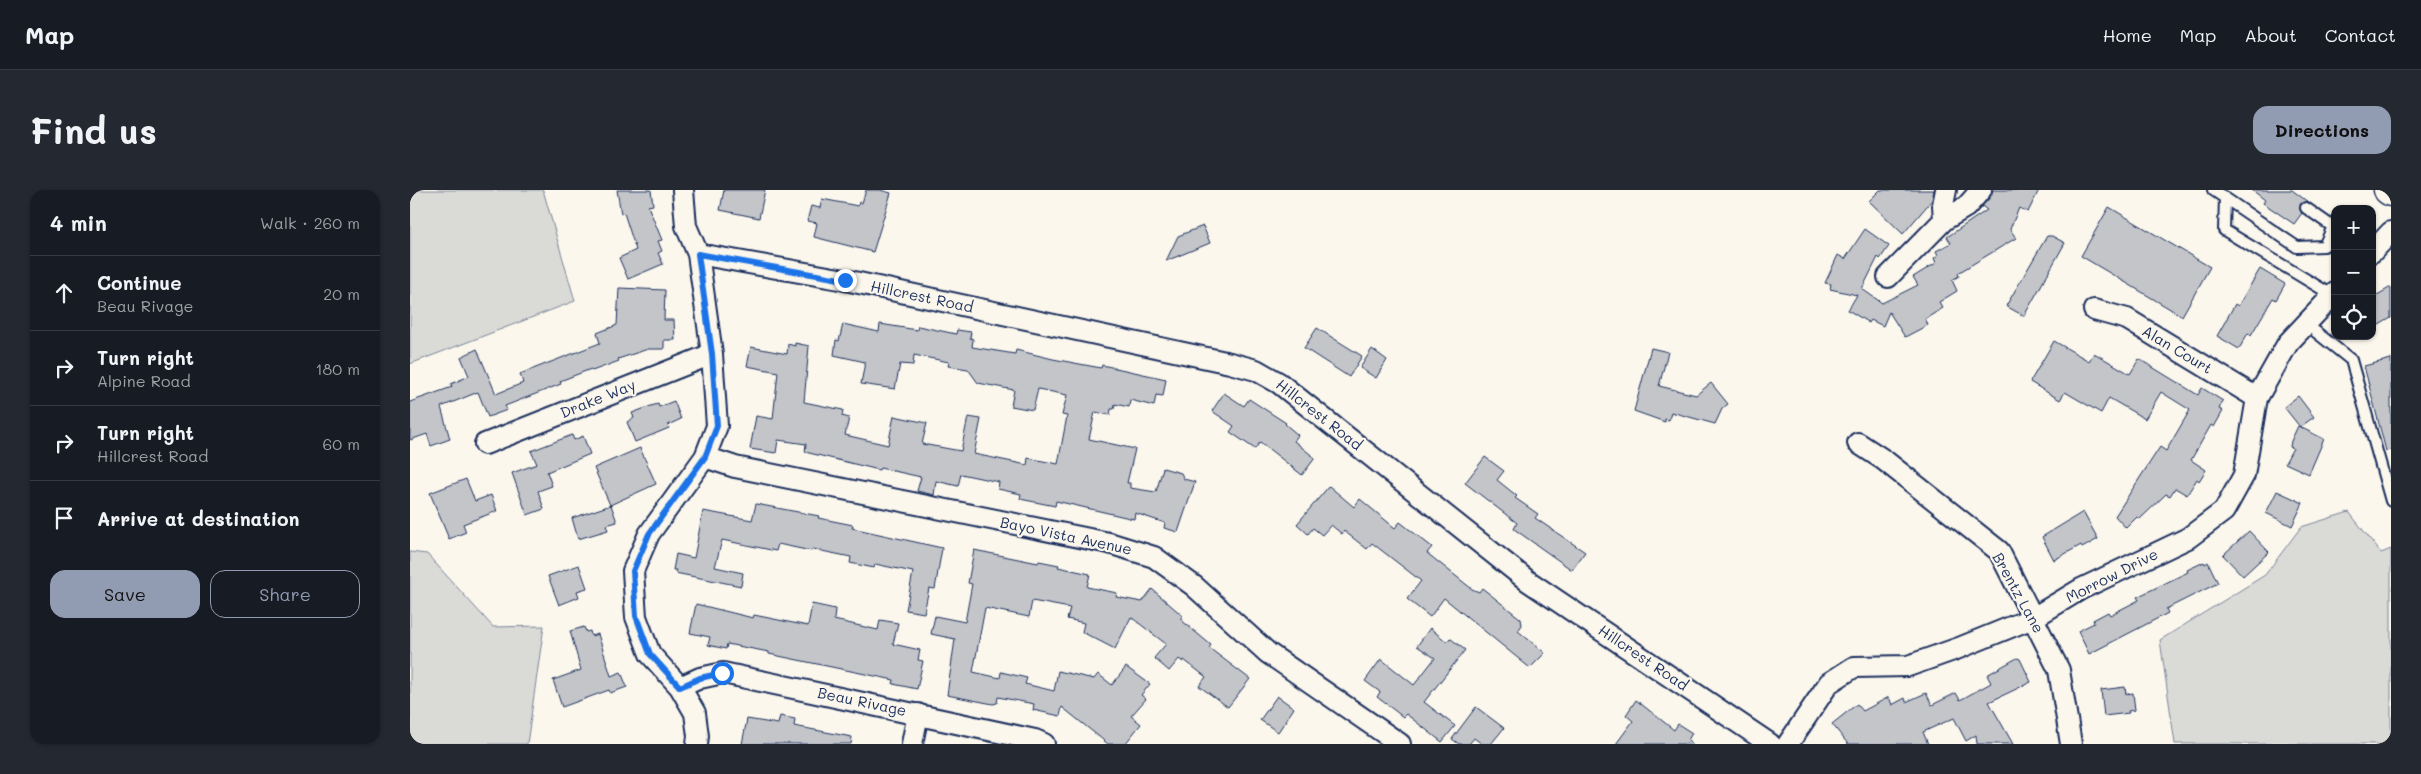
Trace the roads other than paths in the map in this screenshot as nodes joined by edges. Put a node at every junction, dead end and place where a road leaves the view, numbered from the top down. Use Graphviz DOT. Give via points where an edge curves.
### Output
graph roads {
  1 [pos="683,190"];
  2 [pos="1946,190"];
  3 [pos="1981,190"];
  4 [pos="2218,193"];
  5 [pos="2306,208"];
  6 [pos="1944,220"];
  7 [pos="2391,232"];
  8 [pos="2374,250"];
  9 [pos="698,254"];
  10 [pos="1888,277"];
  11 [pos="2331,292"];
  12 [pos="2333,295"];
  13 [pos="2094,310"];
  14 [pos="2306,324"];
  15 [pos="712,354"];
  16 [pos="2257,398"];
  17 [pos="1858,443"];
  18 [pos="485,444"];
  19 [pos="705,457"];
  20 [pos="2391,501"];
  21 [pos="2033,618"];
  22 [pos="680,687"];
  23 [pos="918,714"];
  24 [pos="697,744"];
  25 [pos="912,744"];
  26 [pos="1044,744"];
  27 [pos="1400,744"];
  28 [pos="1770,744"];
  29 [pos="1788,744"];
  30 [pos="2071,744"];
  1 -- 9 [label="street" via="686,226"];
  2 -- 6 [label="street"];
  3 -- 6 [label="street" via="1966,207"];
  4 -- 5 [label="lane" via="2297,247 2324,246 2333,227"];
  4 -- 11 [label="lane" via="2224,230"];
  6 -- 10 [label="street"];
  7 -- 8 [label="street"];
  9 -- 15 [label="street"];
  9 -- 28 [label="street, Hillcrest Road" via="845,280 1256,370 1279,383 1528,581"];
  12 -- 14 [label="street, Morrow Drive"];
  13 -- 16 [label="street, Alan Court" via="2127,319"];
  14 -- 16 [label="street, Morrow Drive" via="2288,343"];
  14 -- 20 [label="lane" via="2351,360"];
  15 -- 18 [label="street, Drake Way"];
  15 -- 19 [label="street" via="717,426"];
  16 -- 21 [label="street, Morrow Drive" via="2244,475 2224,511 2188,538 2081,590"];
  17 -- 21 [label="street, Brentz Lane" via="1999,551"];
  19 -- 22 [label="street" via="649,534 633,571 636,616 650,654"];
  19 -- 27 [label="street, Bayo Vista Avenue" via="736,467 1108,542 1154,557 1194,586 1268,653"];
  21 -- 29 [label="street, Morrow Drive" via="1908,666 1854,667 1829,683"];
  21 -- 30 [label="street, Brentz Lane" via="2059,670"];
  22 -- 23 [label="street, Beau Rivage" via="722,673"];
  22 -- 24 [label="street" via="696,714"];
  23 -- 25 [label="street"];
  23 -- 26 [label="street, Beau Rivage"];
}
